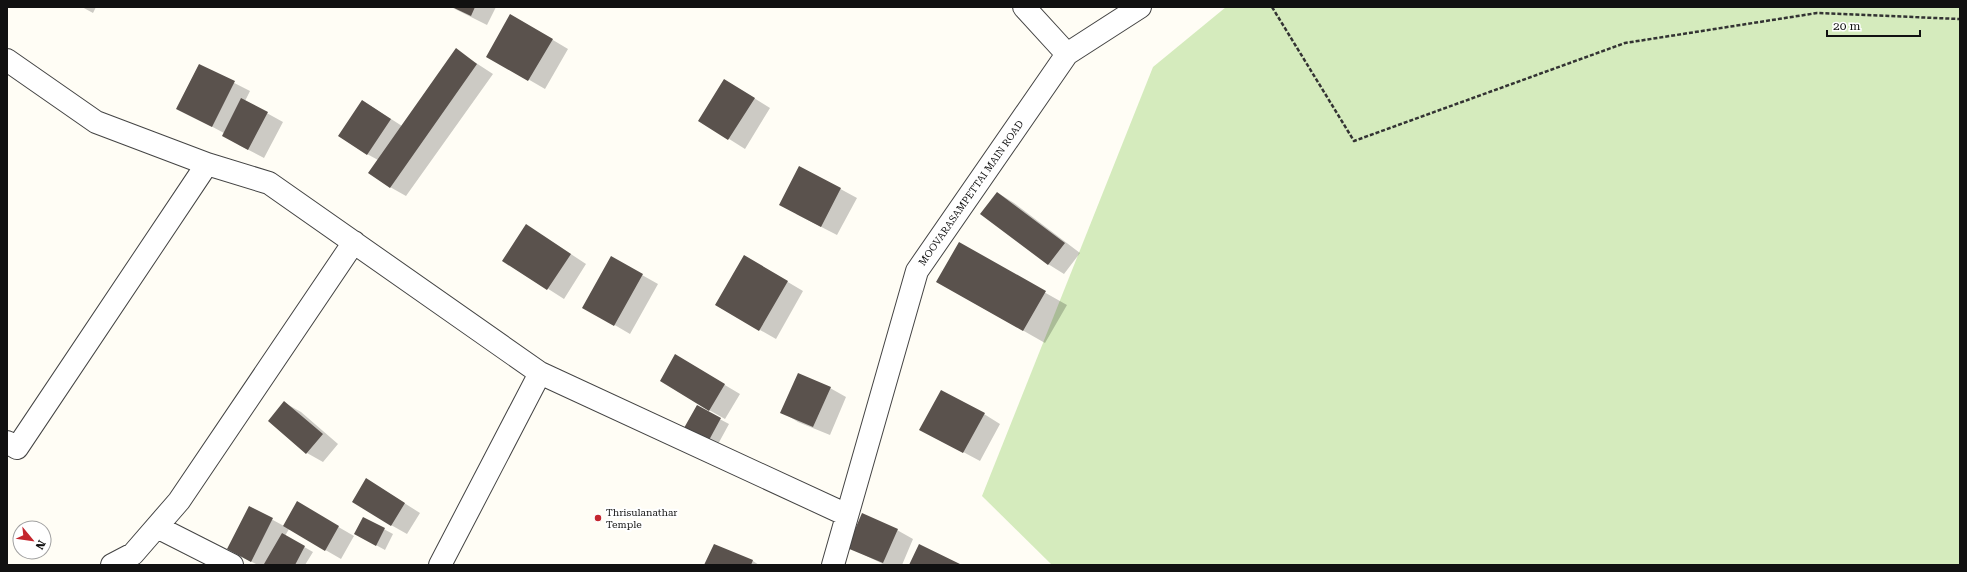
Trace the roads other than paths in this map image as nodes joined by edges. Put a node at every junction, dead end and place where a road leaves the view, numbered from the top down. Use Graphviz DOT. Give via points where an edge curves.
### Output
graph roads {
  1 [pos="1024,7"];
  2 [pos="1140,7"];
  3 [pos="1067,54"];
  4 [pos="7,60"];
  5 [pos="207,164"];
  6 [pos="354,242"];
  7 [pos="540,373"];
  8 [pos="7,442"];
  9 [pos="847,515"];
  10 [pos="157,527"];
  11 [pos="112,565"];
  12 [pos="232,565"];
  13 [pos="440,565"];
  14 [pos="833,565"];
  1 -- 3 [label="street"];
  2 -- 3 [label="street, MOOVARASAMPETTAI MAIN ROAD"];
  3 -- 9 [label="street, MOOVARASAMPETTAI MAIN ROAD" via="917,271"];
  4 -- 5 [label="street" via="96,122"];
  5 -- 6 [label="street" via="269,183"];
  5 -- 8 [label="street" via="17,448"];
  6 -- 7 [label="street"];
  6 -- 10 [label="street" via="179,501"];
  7 -- 9 [label="street"];
  7 -- 13 [label="street"];
  9 -- 14 [label="street, MOOVARASAMPETTAI MAIN ROAD"];
  10 -- 11 [label="street" via="133,554"];
  10 -- 12 [label="street"];
}
